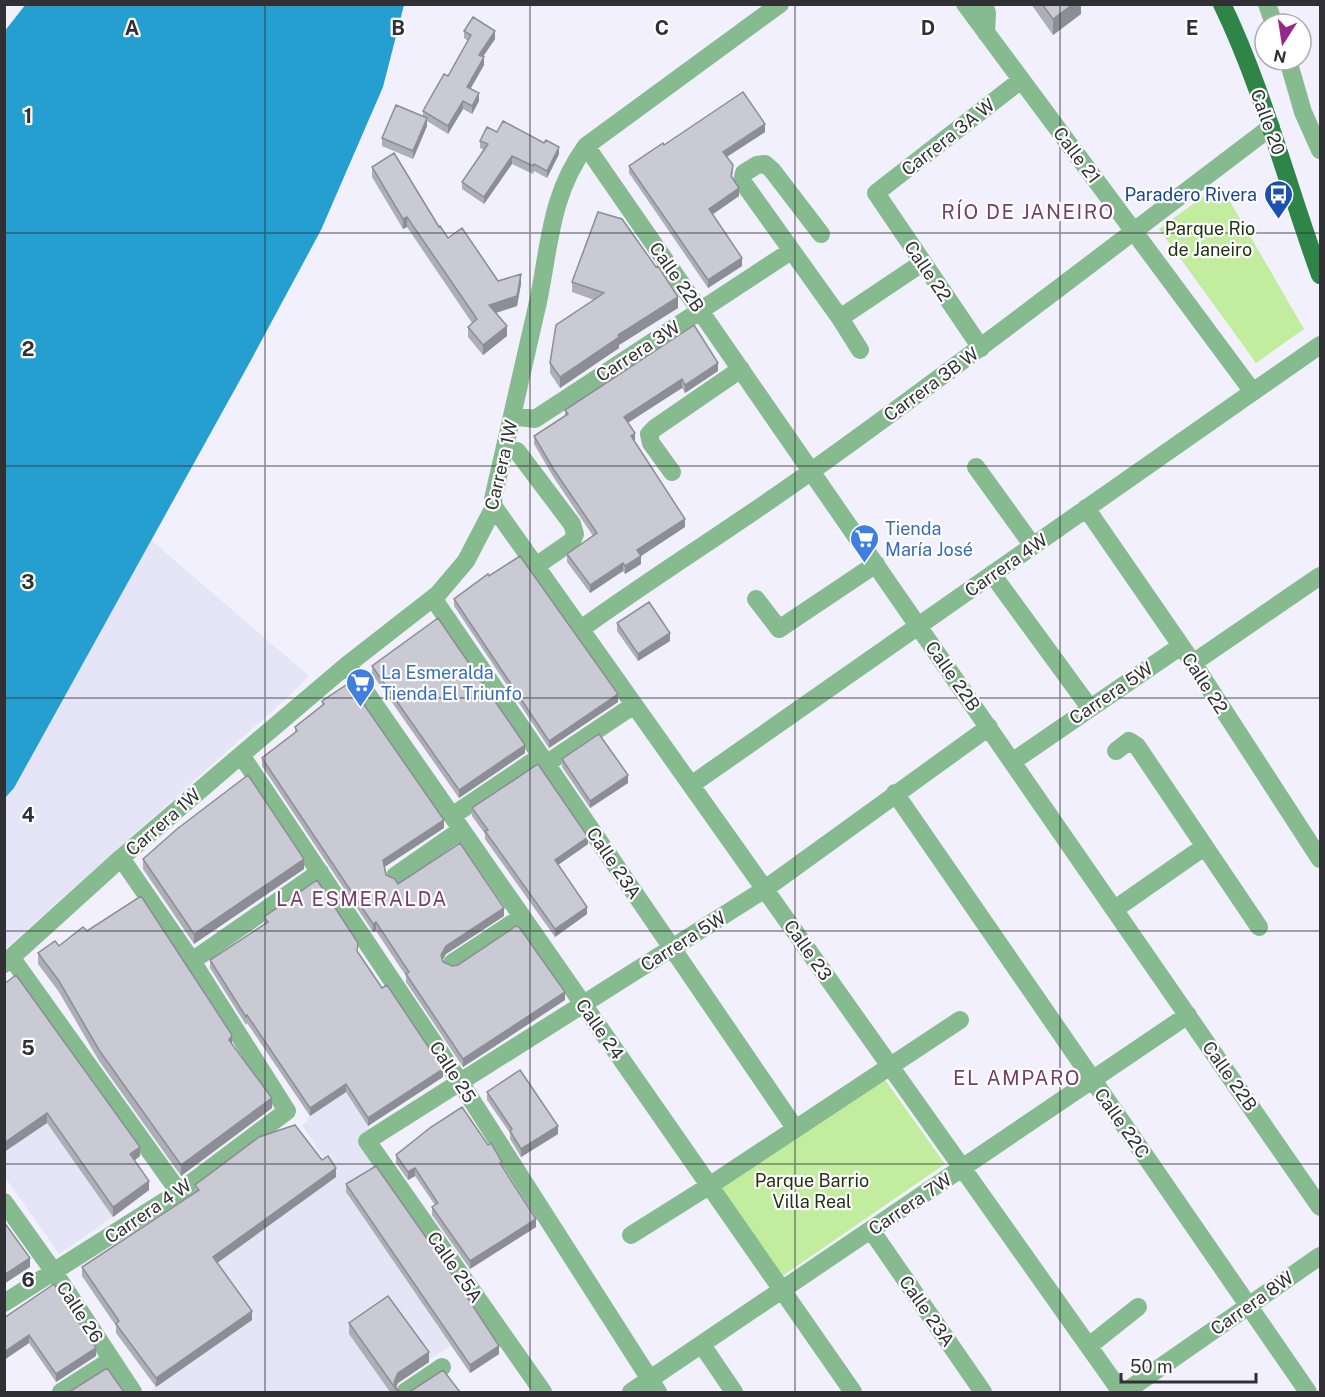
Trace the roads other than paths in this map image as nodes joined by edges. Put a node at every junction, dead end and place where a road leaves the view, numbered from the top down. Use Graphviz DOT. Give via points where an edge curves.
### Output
graph roads {
  1 [pos="780,4"];
  2 [pos="965,4"];
  3 [pos="984,4"];
  4 [pos="1222,5"];
  5 [pos="986,33"];
  6 [pos="1291,72"];
  7 [pos="1021,80"];
  8 [pos="1271,127"];
  9 [pos="586,146"];
  10 [pos="1320,150"];
  11 [pos="876,194"];
  12 [pos="1133,231"];
  13 [pos="821,234"];
  14 [pos="791,251"];
  15 [pos="1317,256"];
  16 [pos="922,263"];
  17 [pos="1320,275"];
  18 [pos="700,311"];
  19 [pos="840,318"];
  20 [pos="1320,345"];
  21 [pos="981,348"];
  22 [pos="860,350"];
  23 [pos="741,369"];
  24 [pos="1253,392"];
  25 [pos="512,416"];
  26 [pos="505,447"];
  27 [pos="976,467"];
  28 [pos="672,472"];
  29 [pos="812,472"];
  30 [pos="494,507"];
  31 [pos="1086,508"];
  32 [pos="1033,546"];
  33 [pos="876,564"];
  34 [pos="536,566"];
  35 [pos="992,574"];
  36 [pos="1320,576"];
  37 [pos="433,598"];
  38 [pos="756,599"];
  39 [pos="918,626"];
  40 [pos="581,629"];
  41 [pos="1181,646"];
  42 [pos="1193,663"];
  43 [pos="347,665"];
  44 [pos="634,705"];
  45 [pos="1090,708"];
  46 [pos="988,727"];
  47 [pos="1116,751"];
  48 [pos="241,755"];
  49 [pos="543,760"];
  50 [pos="1012,762"];
  51 [pos="691,785"];
  52 [pos="896,794"];
  53 [pos="456,823"];
  54 [pos="1204,847"];
  55 [pos="121,858"];
  56 [pos="1320,859"];
  57 [pos="320,872"];
  58 [pos="395,876"];
  59 [pos="765,889"];
  60 [pos="1115,909"];
  61 [pos="522,917"];
  62 [pos="1259,927"];
  63 [pos="672,947"];
  64 [pos="8,961"];
  65 [pos="192,961"];
  66 [pos="452,963"];
  67 [pos="583,1004"];
  68 [pos="1188,1016"];
  69 [pos="960,1020"];
  70 [pos="890,1065"];
  71 [pos="1093,1080"];
  72 [pos="460,1082"];
  73 [pos="795,1128"];
  74 [pos="367,1141"];
  75 [pos="963,1168"];
  76 [pos="709,1186"];
  77 [pos="179,1192"];
  78 [pos="4,1202"];
  79 [pos="1320,1207"];
  80 [pos="871,1230"];
  81 [pos="631,1234"];
  82 [pos="1320,1256"];
  83 [pos="54,1272"];
  84 [pos="782,1290"];
  85 [pos="4,1303"];
  86 [pos="1248,1306"];
  87 [pos="1138,1307"];
  88 [pos="702,1345"];
  89 [pos="1089,1346"];
  90 [pos="111,1360"];
  91 [pos="442,1367"];
  92 [pos="654,1386"];
  93 [pos="62,1392"];
  94 [pos="133,1392"];
  95 [pos="405,1392"];
  96 [pos="543,1392"];
  97 [pos="631,1392"];
  98 [pos="734,1392"];
  99 [pos="853,1392"];
  100 [pos="983,1392"];
  101 [pos="1123,1392"];
  102 [pos="1308,1392"];
  1 -- 9 [label="street, Carrera 1W"];
  2 -- 5 [label="street, Calle 21"];
  3 -- 5 [label="street"];
  4 -- 8 [label="main road, Calle 20"];
  5 -- 7 [label="street, Calle 21"];
  6 -- 10 [label="street"];
  7 -- 11 [label="street, Carrera 3A W"];
  7 -- 12 [label="street, Calle 21"];
  8 -- 12 [label="street, Carrera 3B W"];
  8 -- 15 [label="main road, Calle 20"];
  9 -- 18 [label="street, Calle 22B"];
  9 -- 25 [label="street, Carrera 1W" via="561,188 555,209"];
  11 -- 16 [label="street, Calle 22"];
  12 -- 21 [label="street, Carrera 3B W"];
  12 -- 24 [label="street, Calle 21"];
  13 -- 14 [label="street" via="772,170 765,164 757,165 744,173 742,181"];
  14 -- 18 [label="street, Carrera 3W"];
  14 -- 19 [label="street"];
  15 -- 17 [label="main road, Calle 20"];
  16 -- 19 [label="street"];
  16 -- 21 [label="street, Calle 22"];
  18 -- 23 [label="street, Calle 22B"];
  18 -- 25 [label="street, Carrera 3W" via="535,419"];
  19 -- 22 [label="street"];
  20 -- 24 [label="street, Carrera 4W"];
  21 -- 29 [label="street, Carrera 3B W"];
  23 -- 28 [label="street" via="649,434"];
  23 -- 29 [label="street, Calle 22B"];
  24 -- 31 [label="street, Carrera 4W"];
  25 -- 26 [label="street, Carrera 1W"];
  26 -- 30 [label="street, Carrera 1W"];
  26 -- 34 [label="street" via="517,451 572,524 575,534 572,541"];
  27 -- 32 [label="street"];
  29 -- 33 [label="street, Calle 22B"];
  29 -- 40 [label="street, Carrera 3B W"];
  30 -- 34 [label="street, Calle 23"];
  30 -- 37 [label="street, Carrera 1W" via="466,561"];
  31 -- 32 [label="street, Carrera 4W"];
  31 -- 41 [label="street, Calle 22"];
  32 -- 35 [label="street, Carrera 4W"];
  33 -- 38 [label="street" via="779,628"];
  33 -- 39 [label="street, Calle 22B"];
  34 -- 40 [label="street, Calle 23"];
  35 -- 39 [label="street, Carrera 4W"];
  35 -- 45 [label="street"];
  36 -- 42 [label="street"];
  37 -- 43 [label="street, Carrera 1W"];
  37 -- 49 [label="street, Calle 23A"];
  39 -- 46 [label="street, Calle 22B"];
  39 -- 51 [label="street, Carrera 4W"];
  40 -- 44 [label="street, Calle 23"];
  41 -- 42 [label="street, Calle 22"];
  41 -- 45 [label="street, Carrera 5W"];
  42 -- 56 [label="street, Calle 22"];
  43 -- 48 [label="street, Carrera 1W"];
  43 -- 53 [label="street, Calle 24"];
  44 -- 49 [label="street"];
  44 -- 51 [label="street, Calle 23"];
  45 -- 50 [label="street, Carrera 5W"];
  46 -- 50 [label="street, Calle 22B"];
  46 -- 52 [label="street, Carrera 5W"];
  47 -- 54 [label="street" via="1129,741 1137,746"];
  48 -- 55 [label="street, Carrera 1W"];
  48 -- 57 [label="street, Calle 25"];
  49 -- 53 [label="street"];
  49 -- 63 [label="street, Calle 23A"];
  50 -- 60 [label="street, Calle 22B"];
  51 -- 59 [label="street, Calle 23"];
  52 -- 59 [label="street, Carrera 5W"];
  52 -- 71 [label="street, Calle 22C"];
  53 -- 58 [label="street"];
  53 -- 61 [label="street, Calle 24"];
  54 -- 60 [label="street"];
  54 -- 62 [label="street"];
  55 -- 64 [label="street, Carrera 1W"];
  55 -- 65 [label="street"];
  57 -- 65 [label="street"];
  57 -- 72 [label="street, Calle 25"];
  59 -- 63 [label="street, Carrera 5W"];
  59 -- 70 [label="street, Calle 23"];
  60 -- 68 [label="street, Calle 22B"];
  61 -- 66 [label="street"];
  61 -- 67 [label="street, Calle 24"];
  63 -- 67 [label="street, Carrera 5W"];
  63 -- 73 [label="street, Calle 23A"];
  64 -- 77 [label="street"];
  65 -- 77 [label="street, Carrera 4 W" via="286,1111"];
  67 -- 72 [label="street, Carrera 5W"];
  67 -- 76 [label="street, Calle 24"];
  68 -- 71 [label="street, Carrera 7W"];
  68 -- 79 [label="street, Calle 22B"];
  69 -- 70 [label="street"];
  70 -- 73 [label="street"];
  70 -- 75 [label="street, Calle 23"];
  71 -- 75 [label="street, Carrera 7W"];
  71 -- 86 [label="street, Calle 22C"];
  72 -- 74 [label="street, Carrera 5W"];
  72 -- 92 [label="street, Calle 25"];
  73 -- 76 [label="street"];
  74 -- 96 [label="street, Calle 25A"];
  75 -- 80 [label="street, Carrera 7W"];
  75 -- 89 [label="street, Calle 23"];
  76 -- 81 [label="street"];
  76 -- 84 [label="street, Calle 24"];
  77 -- 83 [label="street, Carrera 4 W"];
  78 -- 83 [label="street, Calle 26"];
  80 -- 84 [label="street, Carrera 7W"];
  80 -- 100 [label="street, Calle 23A"];
  82 -- 86 [label="street, Carrera 8W"];
  83 -- 85 [label="street, Carrera 4 W"];
  83 -- 90 [label="street, Calle 26"];
  84 -- 88 [label="street, Carrera 7W"];
  84 -- 99 [label="street, Calle 24"];
  86 -- 101 [label="street, Carrera 8W"];
  86 -- 102 [label="street, Calle 22C"];
  87 -- 89 [label="street"];
  88 -- 92 [label="street, Carrera 7W"];
  88 -- 98 [label="street"];
  89 -- 101 [label="street, Calle 23"];
  90 -- 93 [label="street"];
  90 -- 94 [label="street, Calle 26"];
  91 -- 95 [label="street"];
  92 -- 97 [label="street, Carrera 7W"];
}
